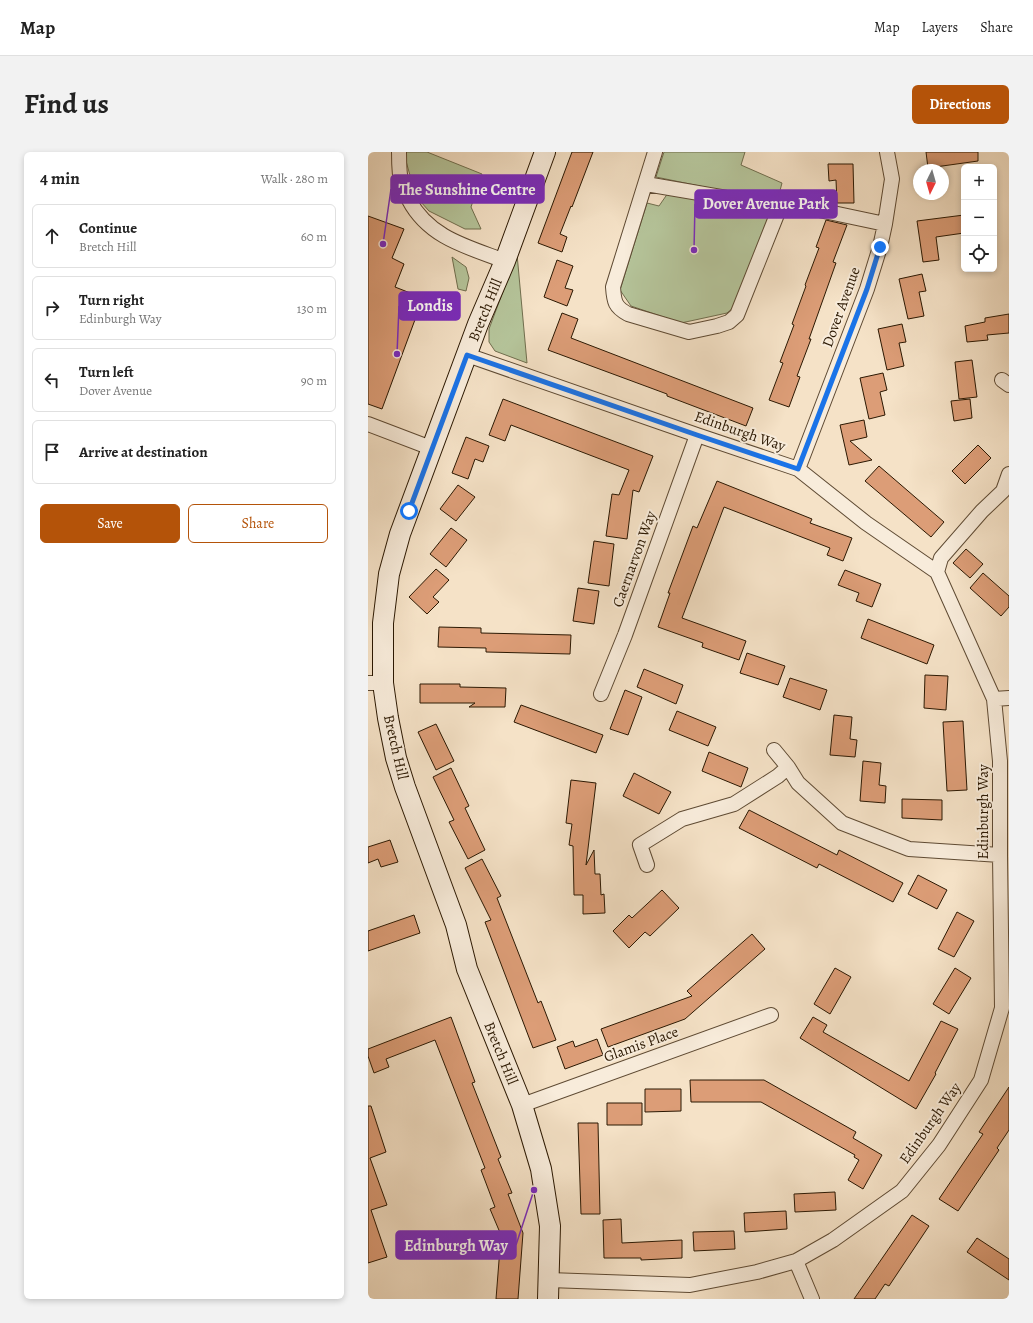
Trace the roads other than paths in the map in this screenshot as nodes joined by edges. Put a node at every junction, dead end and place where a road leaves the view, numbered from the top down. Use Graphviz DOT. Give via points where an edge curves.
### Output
graph roads {
  1 [pos="398,152"];
  2 [pos="545,152"];
  3 [pos="655,152"];
  4 [pos="887,152"];
  5 [pos="646,184"];
  6 [pos="780,207"];
  7 [pos="885,224"];
  8 [pos="505,261"];
  9 [pos="467,355"];
  10 [pos="368,424"];
  11 [pos="697,435"];
  12 [pos="431,448"];
  13 [pos="798,469"];
  14 [pos="1009,474"];
  15 [pos="936,572"];
  16 [pos="376,683"];
  17 [pos="601,694"];
  18 [pos="1009,698"];
  19 [pos="994,699"];
  20 [pos="774,750"];
  21 [pos="788,767"];
  22 [pos="1000,855"];
  23 [pos="647,865"];
  24 [pos="771,1015"];
  25 [pos="522,1105"];
  26 [pos="796,1261"];
  27 [pos="549,1289"];
  28 [pos="812,1299"];
  1 -- 8 [label="street" via="402,186 414,209 424,221 450,239"];
  2 -- 8 [label="street, Bretch Hill"];
  3 -- 5 [label="street"];
  4 -- 7 [label="street, Dover Avenue" via="892,179"];
  5 -- 6 [label="street"];
  5 -- 6 [label="street" via="614,287 614,300 620,309 628,314 689,332 729,322 737,315"];
  6 -- 7 [label="street" via="819,210"];
  7 -- 13 [label="street, Dover Avenue" via="867,289"];
  8 -- 9 [label="street, Bretch Hill"];
  9 -- 11 [label="street, Edinburgh Way"];
  9 -- 12 [label="street, Bretch Hill"];
  10 -- 12 [label="street"];
  11 -- 13 [label="street, Edinburgh Way"];
  11 -- 17 [label="street, Caernarvon Way" via="625,636"];
  12 -- 16 [label="street, Bretch Hill" via="400,534 389,574"];
  13 -- 15 [label="street, Edinburgh Way" via="866,523"];
  14 -- 15 [label="street" via="1003,491 941,558"];
  15 -- 19 [label="street, Edinburgh Way"];
  16 -- 25 [label="street, Bretch Hill" via="388,718 405,787 456,925 467,969"];
  18 -- 19 [label="street"];
  19 -- 22 [label="street, Edinburgh Way" via="1000,761"];
  20 -- 21 [label="street"];
  21 -- 22 [label="street" via="798,783 842,823 909,849"];
  21 -- 23 [label="street" via="734,804 682,820 640,845"];
  22 -- 26 [label="street, Edinburgh Way" via="1002,1008 981,1080 939,1145 902,1190 832,1240"];
  24 -- 25 [label="street, Glamis Place"];
  25 -- 27 [label="street, Bretch Hill" via="541,1170 550,1226"];
  26 -- 27 [label="street, Edinburgh Way" via="757,1272 690,1285"];
  26 -- 28 [label="street"];
}
